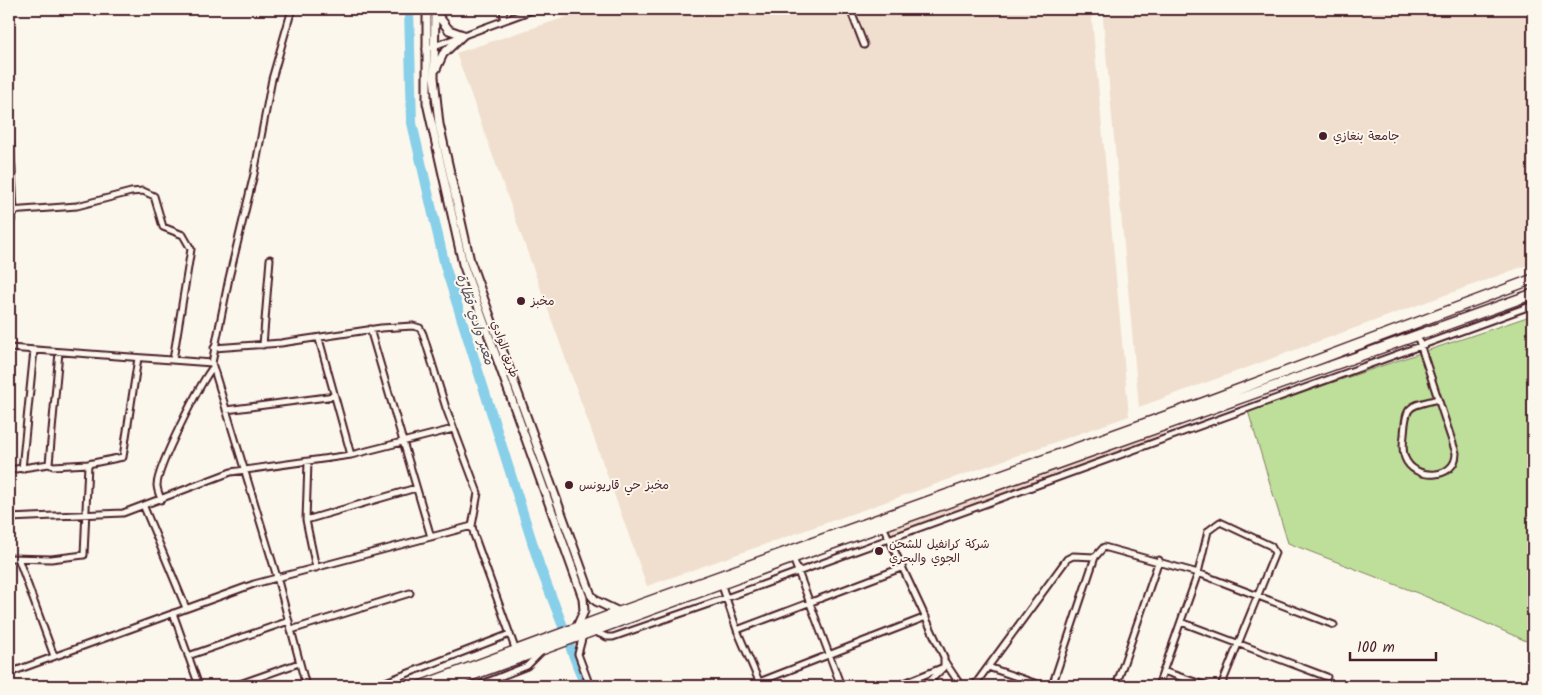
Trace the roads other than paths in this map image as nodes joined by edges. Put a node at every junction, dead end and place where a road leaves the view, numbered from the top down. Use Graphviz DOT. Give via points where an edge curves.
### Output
graph roads {
  1 [pos="292,9"];
  2 [pos="427,9"];
  3 [pos="504,9"];
  4 [pos="536,9"];
  5 [pos="850,9"];
  6 [pos="435,10"];
  7 [pos="504,20"];
  8 [pos="463,35"];
  9 [pos="864,45"];
  10 [pos="434,46"];
  11 [pos="426,49"];
  12 [pos="434,77"];
  13 [pos="9,112"];
  14 [pos="11,211"];
  15 [pos="9,228"];
  16 [pos="270,259"];
  17 [pos="1533,279"];
  18 [pos="476,293"];
  19 [pos="1533,294"];
  20 [pos="1533,306"];
  21 [pos="370,329"];
  22 [pos="1417,334"];
  23 [pos="319,338"];
  24 [pos="264,345"];
  25 [pos="1420,346"];
  26 [pos="9,348"];
  27 [pos="214,348"];
  28 [pos="34,350"];
  29 [pos="59,352"];
  30 [pos="138,358"];
  31 [pos="173,360"];
  32 [pos="212,365"];
  33 [pos="507,376"];
  34 [pos="335,396"];
  35 [pos="1438,399"];
  36 [pos="226,410"];
  37 [pos="453,429"];
  38 [pos="533,437"];
  39 [pos="525,439"];
  40 [pos="402,442"];
  41 [pos="351,455"];
  42 [pos="308,462"];
  43 [pos="49,464"];
  44 [pos="88,464"];
  45 [pos="1047,467"];
  46 [pos="22,469"];
  47 [pos="9,470"];
  48 [pos="245,470"];
  49 [pos="1051,479"];
  50 [pos="416,488"];
  51 [pos="9,493"];
  52 [pos="161,500"];
  53 [pos="144,507"];
  54 [pos="87,514"];
  55 [pos="9,518"];
  56 [pos="306,520"];
  57 [pos="472,526"];
  58 [pos="883,526"];
  59 [pos="431,537"];
  60 [pos="888,538"];
  61 [pos="1095,557"];
  62 [pos="9,558"];
  63 [pos="18,558"];
  64 [pos="793,558"];
  65 [pos="1158,560"];
  66 [pos="316,568"];
  67 [pos="901,568"];
  68 [pos="799,572"];
  69 [pos="1198,573"];
  70 [pos="277,577"];
  71 [pos="721,584"];
  72 [pos="410,593"];
  73 [pos="1258,594"];
  74 [pos="591,595"];
  75 [pos="584,598"];
  76 [pos="726,598"];
  77 [pos="810,604"];
  78 [pos="186,608"];
  79 [pos="619,612"];
  80 [pos="172,613"];
  81 [pos="926,617"];
  82 [pos="626,620"];
  83 [pos="289,621"];
  84 [pos="1181,622"];
  85 [pos="1334,625"];
  86 [pos="291,630"];
  87 [pos="737,630"];
  88 [pos="593,631"];
  89 [pos="630,631"];
  90 [pos="580,632"];
  91 [pos="510,634"];
  92 [pos="1238,643"];
  93 [pos="546,647"];
  94 [pos="516,651"];
  95 [pos="54,656"];
  96 [pos="188,656"];
  97 [pos="829,656"];
  98 [pos="299,663"];
  99 [pos="945,664"];
  100 [pos="988,667"];
  101 [pos="1163,671"];
  102 [pos="9,674"];
  103 [pos="1327,677"];
  104 [pos="760,684"];
  105 [pos="448,685"];
  106 [pos="199,686"];
  107 [pos="234,686"];
  108 [pos="306,686"];
  109 [pos="375,686"];
  110 [pos="420,686"];
  111 [pos="478,686"];
  112 [pos="590,686"];
  113 [pos="841,686"];
  114 [pos="897,686"];
  115 [pos="925,686"];
  116 [pos="961,686"];
  117 [pos="974,686"];
  118 [pos="1043,686"];
  119 [pos="1052,686"];
  120 [pos="1116,686"];
  121 [pos="1158,686"];
  122 [pos="1207,686"];
  123 [pos="1221,686"];
  1 -- 27 [label="street" via="272,79"];
  2 -- 11 [label="main road, طريق الوادي"];
  3 -- 7 [label="street"];
  4 -- 7 [label="street"];
  5 -- 9 [label="street"];
  6 -- 8 [label="main road" via="449,30"];
  6 -- 10 [label="main road, طريق الوادي"];
  7 -- 8 [label="street"];
  8 -- 10 [label="street"];
  8 -- 12 [label="main road" via="443,54"];
  10 -- 11 [label="street"];
  10 -- 12 [label="main road, طريق الوادي"];
  11 -- 18 [label="main road, طريق الوادي" via="431,128 463,264"];
  12 -- 18 [label="main road, طريق الوادي" via="439,124"];
  13 -- 14 [label="street"];
  14 -- 15 [label="street"];
  14 -- 31 [label="street" via="77,206 131,192 143,191 154,196 163,227 183,236 192,249"];
  16 -- 24 [label="street"];
  17 -- 79 [label="highway" via="1205,402"];
  18 -- 33 [label="main road, طريق الوادي"];
  19 -- 22 [label="highway"];
  20 -- 25 [label="street"];
  21 -- 23 [label="street"];
  21 -- 37 [label="street" via="413,326 422,331"];
  21 -- 40 [label="street"];
  22 -- 25 [label="street"];
  22 -- 45 [label="highway"];
  23 -- 24 [label="street"];
  23 -- 34 [label="street"];
  24 -- 27 [label="street"];
  25 -- 35 [label="street"];
  25 -- 49 [label="street"];
  26 -- 28 [label="street"];
  27 -- 32 [label="street"];
  28 -- 29 [label="street"];
  28 -- 46 [label="street"];
  29 -- 30 [label="street"];
  29 -- 43 [label="street"];
  30 -- 31 [label="street"];
  30 -- 44 [label="street" via="123,457"];
  31 -- 32 [label="street"];
  32 -- 36 [label="street"];
  32 -- 52 [label="street" via="165,462 157,486"];
  33 -- 38 [label="main road, طريق الوادي"];
  33 -- 39 [label="main road, طريق الوادي"];
  34 -- 36 [label="street"];
  34 -- 41 [label="street"];
  35 -- 35 [label="street" via="1456,457 1446,472 1423,474 1412,468 1404,457 1406,415 1412,407"];
  36 -- 48 [label="street"];
  37 -- 40 [label="street"];
  37 -- 57 [label="street" via="478,493"];
  38 -- 39 [label="main road"];
  38 -- 74 [label="main road, طريق الوادي"];
  39 -- 75 [label="main road, طريق الوادي"];
  40 -- 41 [label="street"];
  40 -- 50 [label="street"];
  41 -- 42 [label="street"];
  42 -- 48 [label="street"];
  42 -- 56 [label="street"];
  43 -- 44 [label="street"];
  43 -- 46 [label="street"];
  44 -- 54 [label="street"];
  45 -- 49 [label="street"];
  45 -- 58 [label="highway"];
  46 -- 47 [label="street"];
  47 -- 51 [label="street"];
  48 -- 52 [label="street"];
  48 -- 70 [label="street"];
  49 -- 60 [label="street"];
  50 -- 56 [label="street"];
  50 -- 59 [label="street"];
  52 -- 53 [label="street"];
  53 -- 54 [label="street" via="123,513"];
  53 -- 78 [label="street"];
  54 -- 55 [label="street"];
  54 -- 63 [label="street" via="83,556"];
  56 -- 66 [label="street"];
  57 -- 59 [label="street"];
  57 -- 91 [label="street"];
  58 -- 60 [label="street"];
  58 -- 64 [label="highway"];
  59 -- 66 [label="street"];
  60 -- 67 [label="street"];
  60 -- 68 [label="street"];
  61 -- 65 [label="street" via="1104,547"];
  61 -- 100 [label="street" via="1073,556 1068,559"];
  61 -- 119 [label="street"];
  62 -- 63 [label="street"];
  63 -- 95 [label="street"];
  64 -- 68 [label="street"];
  64 -- 71 [label="highway"];
  65 -- 69 [label="street"];
  65 -- 120 [label="street"];
  66 -- 70 [label="street"];
  67 -- 77 [label="street"];
  67 -- 81 [label="street"];
  68 -- 76 [label="street"];
  68 -- 77 [label="street"];
  69 -- 73 [label="street"];
  69 -- 73 [label="street" via="1208,531 1220,522 1274,549 1275,554"];
  69 -- 84 [label="street"];
  70 -- 78 [label="street"];
  70 -- 83 [label="street"];
  71 -- 76 [label="street"];
  71 -- 82 [label="highway"];
  72 -- 86 [label="street"];
  73 -- 85 [label="street"];
  73 -- 92 [label="street"];
  74 -- 75 [label="main road"];
  74 -- 79 [label="main road" via="596,601"];
  75 -- 90 [label="main road"];
  76 -- 87 [label="street"];
  76 -- 89 [label="street"];
  77 -- 87 [label="street"];
  77 -- 97 [label="street"];
  78 -- 80 [label="street"];
  79 -- 90 [label="highway"];
  80 -- 95 [label="street"];
  80 -- 96 [label="street"];
  81 -- 97 [label="street"];
  81 -- 99 [label="street"];
  82 -- 88 [label="highway"];
  82 -- 89 [label="street"];
  83 -- 86 [label="street"];
  83 -- 96 [label="street"];
  84 -- 92 [label="street"];
  84 -- 101 [label="street"];
  86 -- 98 [label="street"];
  87 -- 104 [label="street"];
  88 -- 89 [label="street" via="607,637"];
  88 -- 90 [label="highway"];
  90 -- 93 [label="highway"];
  90 -- 94 [label="highway"];
  90 -- 112 [label="street" via="578,654"];
  91 -- 94 [label="street"];
  91 -- 109 [label="street"];
  92 -- 103 [label="street"];
  92 -- 123 [label="street"];
  93 -- 105 [label="highway"];
  93 -- 111 [label="street" via="527,666"];
  94 -- 110 [label="highway"];
  95 -- 102 [label="street"];
  96 -- 106 [label="street"];
  97 -- 104 [label="street"];
  97 -- 113 [label="street"];
  98 -- 107 [label="street"];
  98 -- 108 [label="street"];
  99 -- 114 [label="street"];
  99 -- 115 [label="street"];
  99 -- 116 [label="street"];
  100 -- 117 [label="street"];
  100 -- 118 [label="street"];
  101 -- 121 [label="street"];
  101 -- 122 [label="street"];
}
